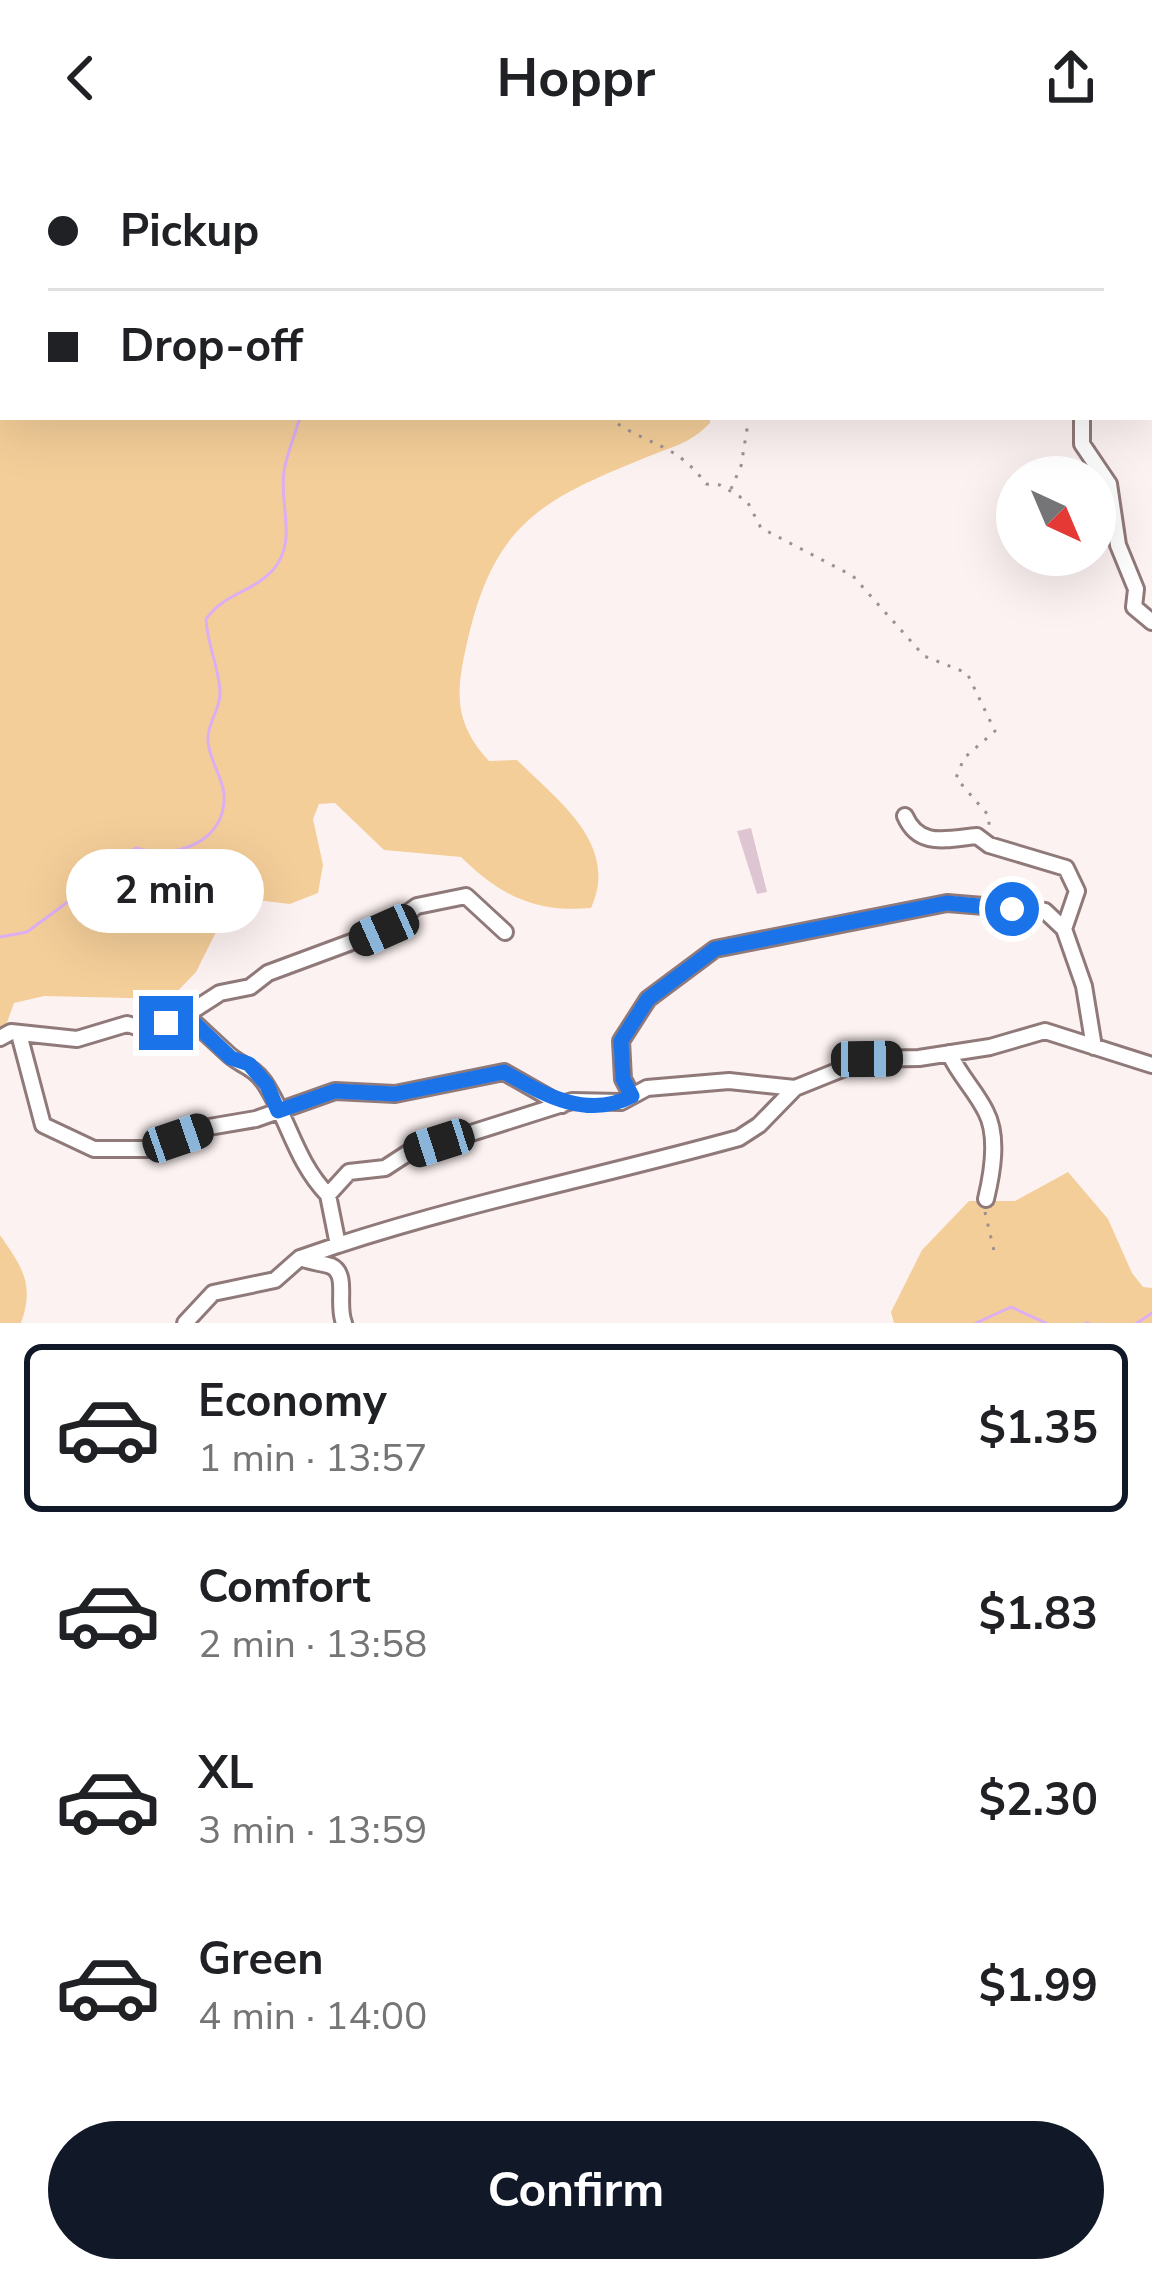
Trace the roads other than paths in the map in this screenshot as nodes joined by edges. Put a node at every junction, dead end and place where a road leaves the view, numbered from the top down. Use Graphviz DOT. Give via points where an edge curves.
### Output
graph roads {
  1 [pos="1082,420"];
  2 [pos="1152,622"];
  3 [pos="905,816"];
  4 [pos="1064,929"];
  5 [pos="505,932"];
  6 [pos="186,1015"];
  7 [pos="19,1034"];
  8 [pos="0,1038"];
  9 [pos="1094,1047"];
  10 [pos="949,1053"];
  11 [pos="1152,1065"];
  12 [pos="795,1088"];
  13 [pos="632,1096"];
  14 [pos="562,1105"];
  15 [pos="278,1111"];
  16 [pos="328,1195"];
  17 [pos="986,1199"];
  18 [pos="338,1245"];
  19 [pos="300,1258"];
  20 [pos="182,1322"];
  21 [pos="344,1323"];
  1 -- 2 [label="street" via="1082,444 1109,484 1134,607"];
  3 -- 4 [label="street" via="922,838 977,836 1066,868 1078,891"];
  4 -- 9 [label="street"];
  4 -- 13 [label="street" via="1045,911 947,903 715,949 648,999 621,1041"];
  5 -- 6 [label="street" via="466,896 417,906 384,930 268,973 237,993 220,993"];
  6 -- 7 [label="street" via="77,1040"];
  6 -- 15 [label="street" via="231,1058 249,1064"];
  7 -- 8 [label="street"];
  7 -- 15 [label="street" via="43,1125 94,1149 146,1149"];
  9 -- 10 [label="street" via="1046,1031"];
  9 -- 11 [label="street"];
  10 -- 12 [label="street" via="867,1059"];
  10 -- 17 [label="street" via="988,1114 994,1167"];
  12 -- 13 [label="street" via="729,1081"];
  12 -- 18 [label="street" via="739,1138"];
  13 -- 14 [label="street"];
  14 -- 15 [label="street" via="504,1072 395,1094 335,1091"];
  14 -- 16 [label="street" via="408,1153 385,1168 349,1172"];
  15 -- 16 [label="street"];
  16 -- 18 [label="street"];
  18 -- 19 [label="street"];
  19 -- 20 [label="street" via="275,1280 212,1293"];
  19 -- 21 [label="street" via="340,1274"];
}
